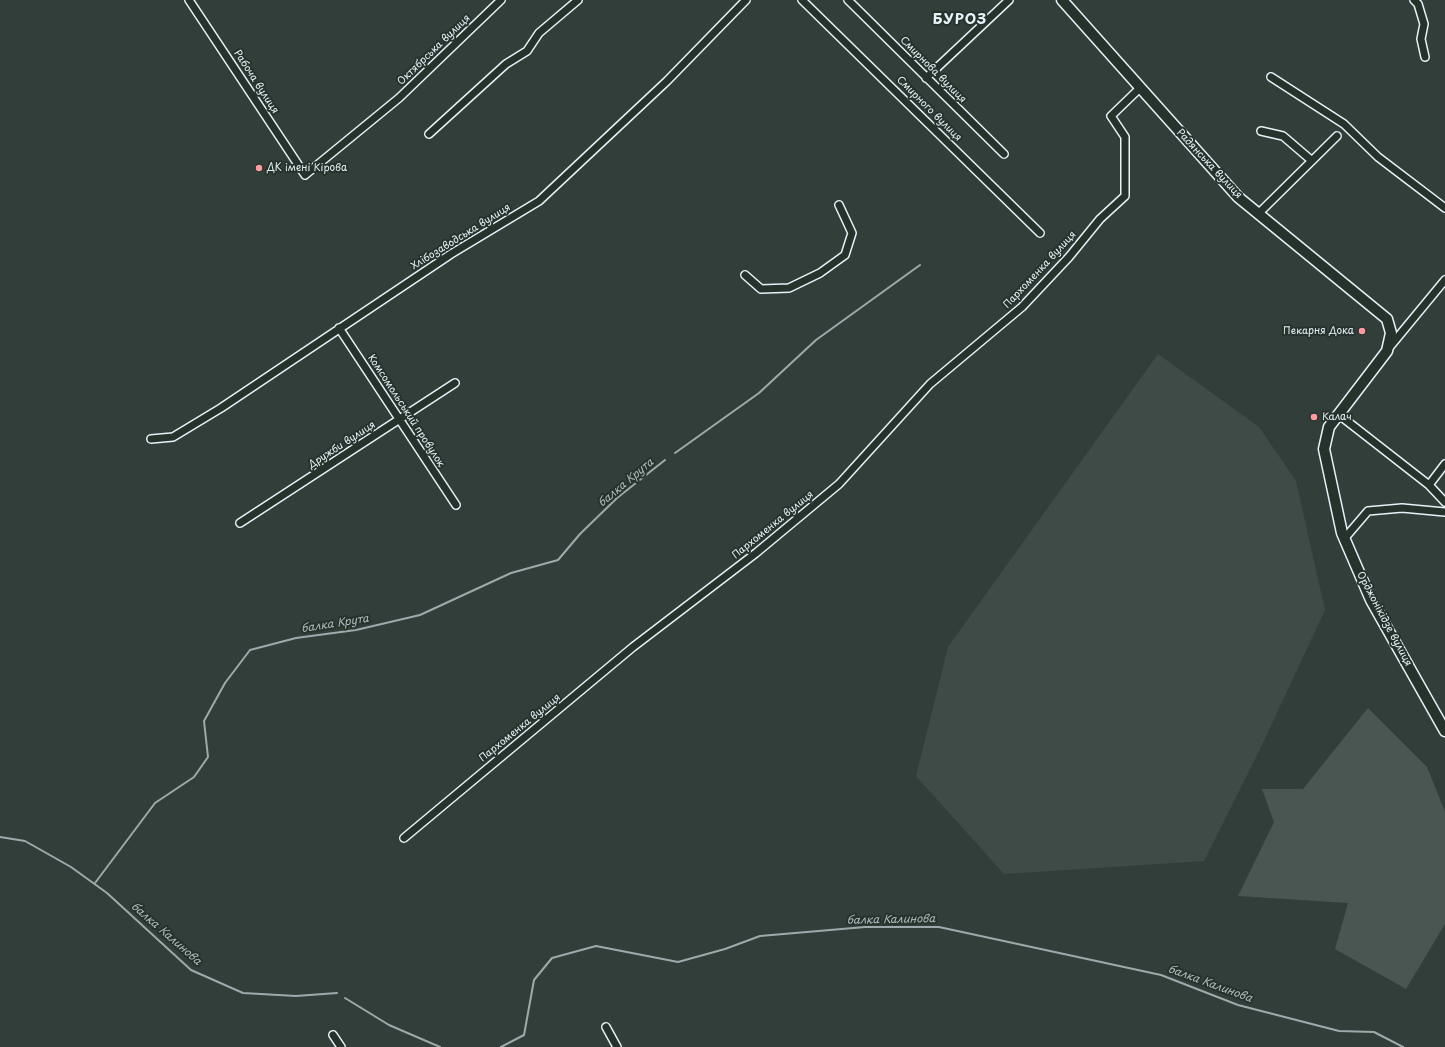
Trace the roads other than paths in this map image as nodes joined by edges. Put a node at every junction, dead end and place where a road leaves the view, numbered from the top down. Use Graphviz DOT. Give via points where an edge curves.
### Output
graph roads {
  1 [pos="189,0"];
  2 [pos="501,0"];
  3 [pos="578,0"];
  4 [pos="746,0"];
  5 [pos="802,0"];
  6 [pos="848,0"];
  7 [pos="1009,0"];
  8 [pos="1062,0"];
  9 [pos="1414,0"];
  10 [pos="1425,57"];
  11 [pos="1271,77"];
  12 [pos="926,78"];
  13 [pos="1140,88"];
  14 [pos="1261,131"];
  15 [pos="430,134"];
  16 [pos="1337,136"];
  17 [pos="1004,154"];
  18 [pos="1311,160"];
  19 [pos="305,175"];
  20 [pos="839,205"];
  21 [pos="1445,208"];
  22 [pos="1258,214"];
  23 [pos="1040,233"];
  24 [pos="745,275"];
  25 [pos="1445,280"];
  26 [pos="339,328"];
  27 [pos="1387,351"];
  28 [pos="455,383"];
  29 [pos="1338,414"];
  30 [pos="399,420"];
  31 [pos="151,439"];
  32 [pos="1445,464"];
  33 [pos="1429,485"];
  34 [pos="1445,502"];
  35 [pos="456,506"];
  36 [pos="1445,512"];
  37 [pos="240,523"];
  38 [pos="1344,539"];
  39 [pos="1445,731"];
  40 [pos="404,838"];
  41 [pos="606,1027"];
  42 [pos="333,1035"];
  43 [pos="341,1047"];
  44 [pos="617,1047"];
  1 -- 19 [label="street, Рабоча вулиця"];
  2 -- 19 [label="street, Октябрська вулиця" via="399,98"];
  3 -- 15 [label="street" via="538,34 527,51 506,64"];
  4 -- 26 [label="street, Хлібозаводська вулиця" via="667,81 539,201 451,254"];
  5 -- 23 [label="street, Смирного вулиця"];
  6 -- 12 [label="street, Смирнова вулиця"];
  7 -- 12 [label="street"];
  8 -- 13 [label="street, Радянська вулиця"];
  9 -- 10 [label="street" via="1418,4 1424,24 1421,39"];
  11 -- 21 [label="street" via="1344,124 1378,158"];
  12 -- 17 [label="street, Смирнова вулиця"];
  13 -- 22 [label="street, Радянська вулиця" via="1238,197"];
  13 -- 40 [label="street, Пархоменка вулиця" via="1111,116 1125,137 1125,196 1100,219 1069,257 1022,307 930,384 839,484 756,553 634,647"];
  14 -- 18 [label="street" via="1283,136"];
  16 -- 18 [label="street"];
  18 -- 22 [label="street"];
  20 -- 24 [label="street" via="852,233 845,255 820,273 789,288 761,289"];
  22 -- 27 [label="street, Радянська вулиця" via="1387,319 1390,333"];
  25 -- 27 [label="street, Орджонікідзе вулиця"];
  26 -- 30 [label="street, Комсомольський провулок"];
  26 -- 31 [label="street, Хлібозаводська вулиця" via="279,371 173,438"];
  27 -- 29 [label="street, Орджонікідзе вулиця"];
  28 -- 30 [label="street, Дружби вулиця"];
  29 -- 33 [label="street"];
  29 -- 38 [label="street, Орджонікідзе вулиця" via="1329,427 1324,449"];
  30 -- 35 [label="street, Комсомольський провулок"];
  30 -- 37 [label="street, Дружби вулиця"];
  32 -- 33 [label="street"];
  33 -- 34 [label="street"];
  36 -- 38 [label="street" via="1402,508 1368,511"];
  38 -- 39 [label="street, Орджонікідзе вулиця" via="1372,600"];
  41 -- 44 [label="street"];
  42 -- 43 [label="street"];
}
